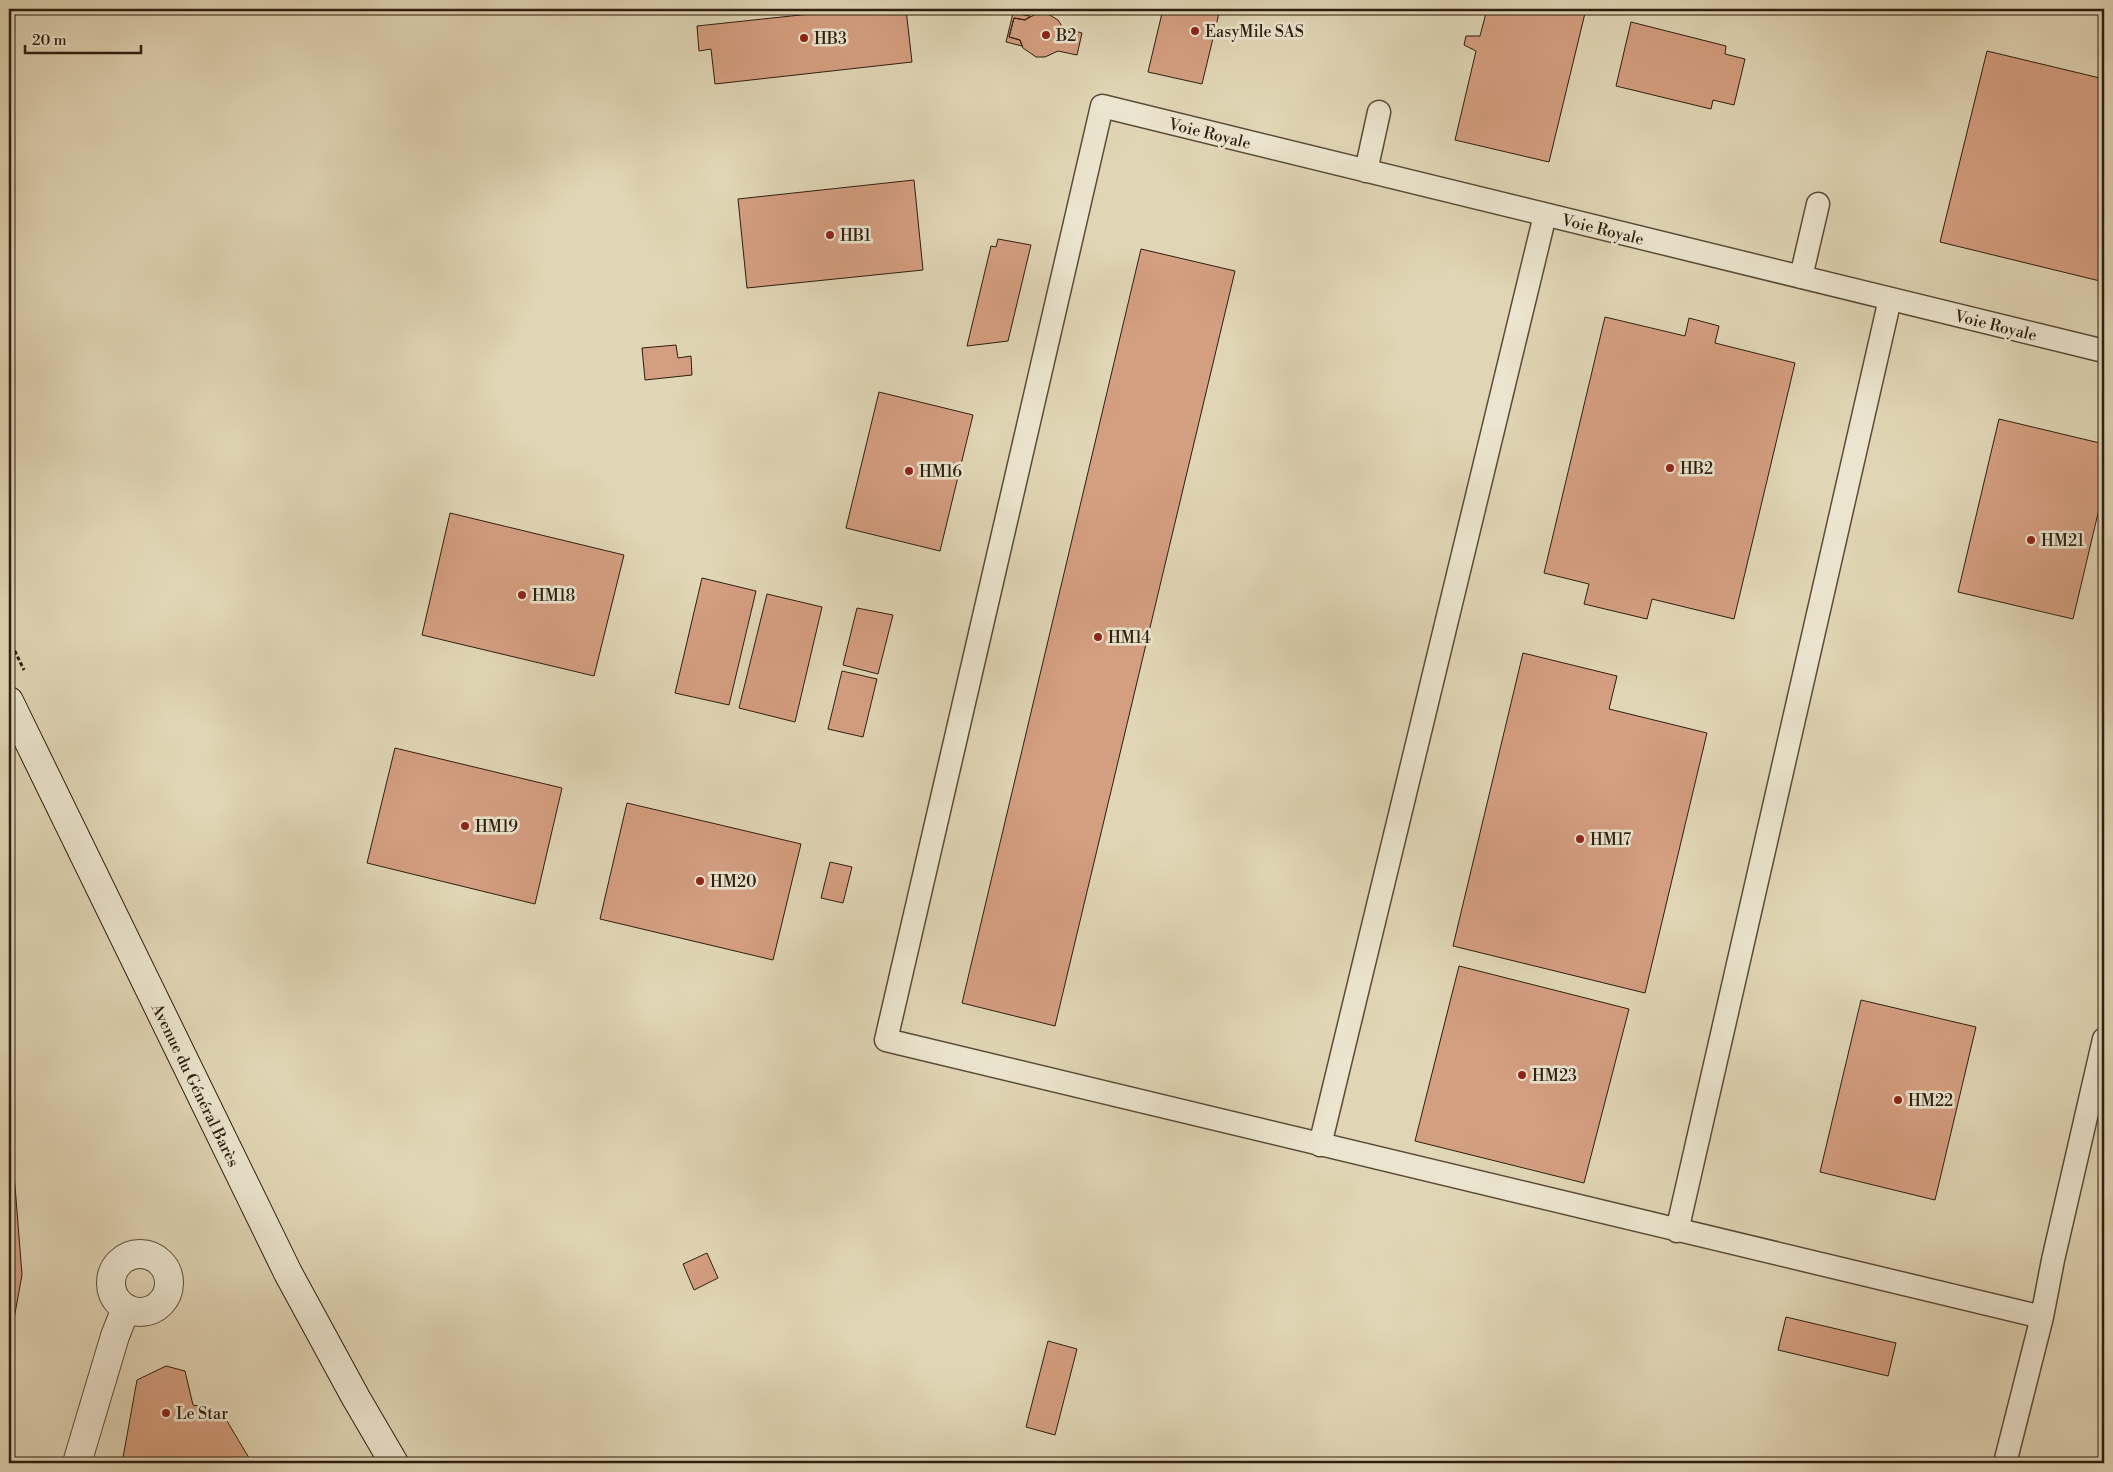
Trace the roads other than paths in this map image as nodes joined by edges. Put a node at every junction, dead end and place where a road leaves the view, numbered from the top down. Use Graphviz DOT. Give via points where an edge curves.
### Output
graph roads {
  1 [pos="1379,112"];
  2 [pos="1366,170"];
  3 [pos="1818,204"];
  4 [pos="1545,215"];
  5 [pos="1801,277"];
  6 [pos="1890,299"];
  7 [pos="2104,351"];
  8 [pos="9,701"];
  9 [pos="2104,1039"];
  10 [pos="1320,1145"];
  11 [pos="1677,1231"];
  12 [pos="126,1308"];
  13 [pos="2042,1318"];
  14 [pos="77,1463"];
  15 [pos="394,1463"];
  16 [pos="2005,1463"];
  1 -- 2 [label="lane"];
  2 -- 4 [label="lane, Voie Royale"];
  2 -- 10 [label="lane, Voie Royale" via="1102,106 886,1040"];
  3 -- 5 [label="lane"];
  4 -- 5 [label="lane, Voie Royale"];
  4 -- 10 [label="lane"];
  5 -- 6 [label="lane, Voie Royale"];
  6 -- 7 [label="lane, Voie Royale"];
  6 -- 11 [label="lane"];
  8 -- 15 [label="main road, Avenue du Général Barès" via="284,1264"];
  9 -- 13 [label="lane" via="2052,1260"];
  10 -- 11 [label="lane"];
  11 -- 13 [label="lane"];
  12 -- 14 [label="main road"];
  13 -- 16 [label="lane"];
}
